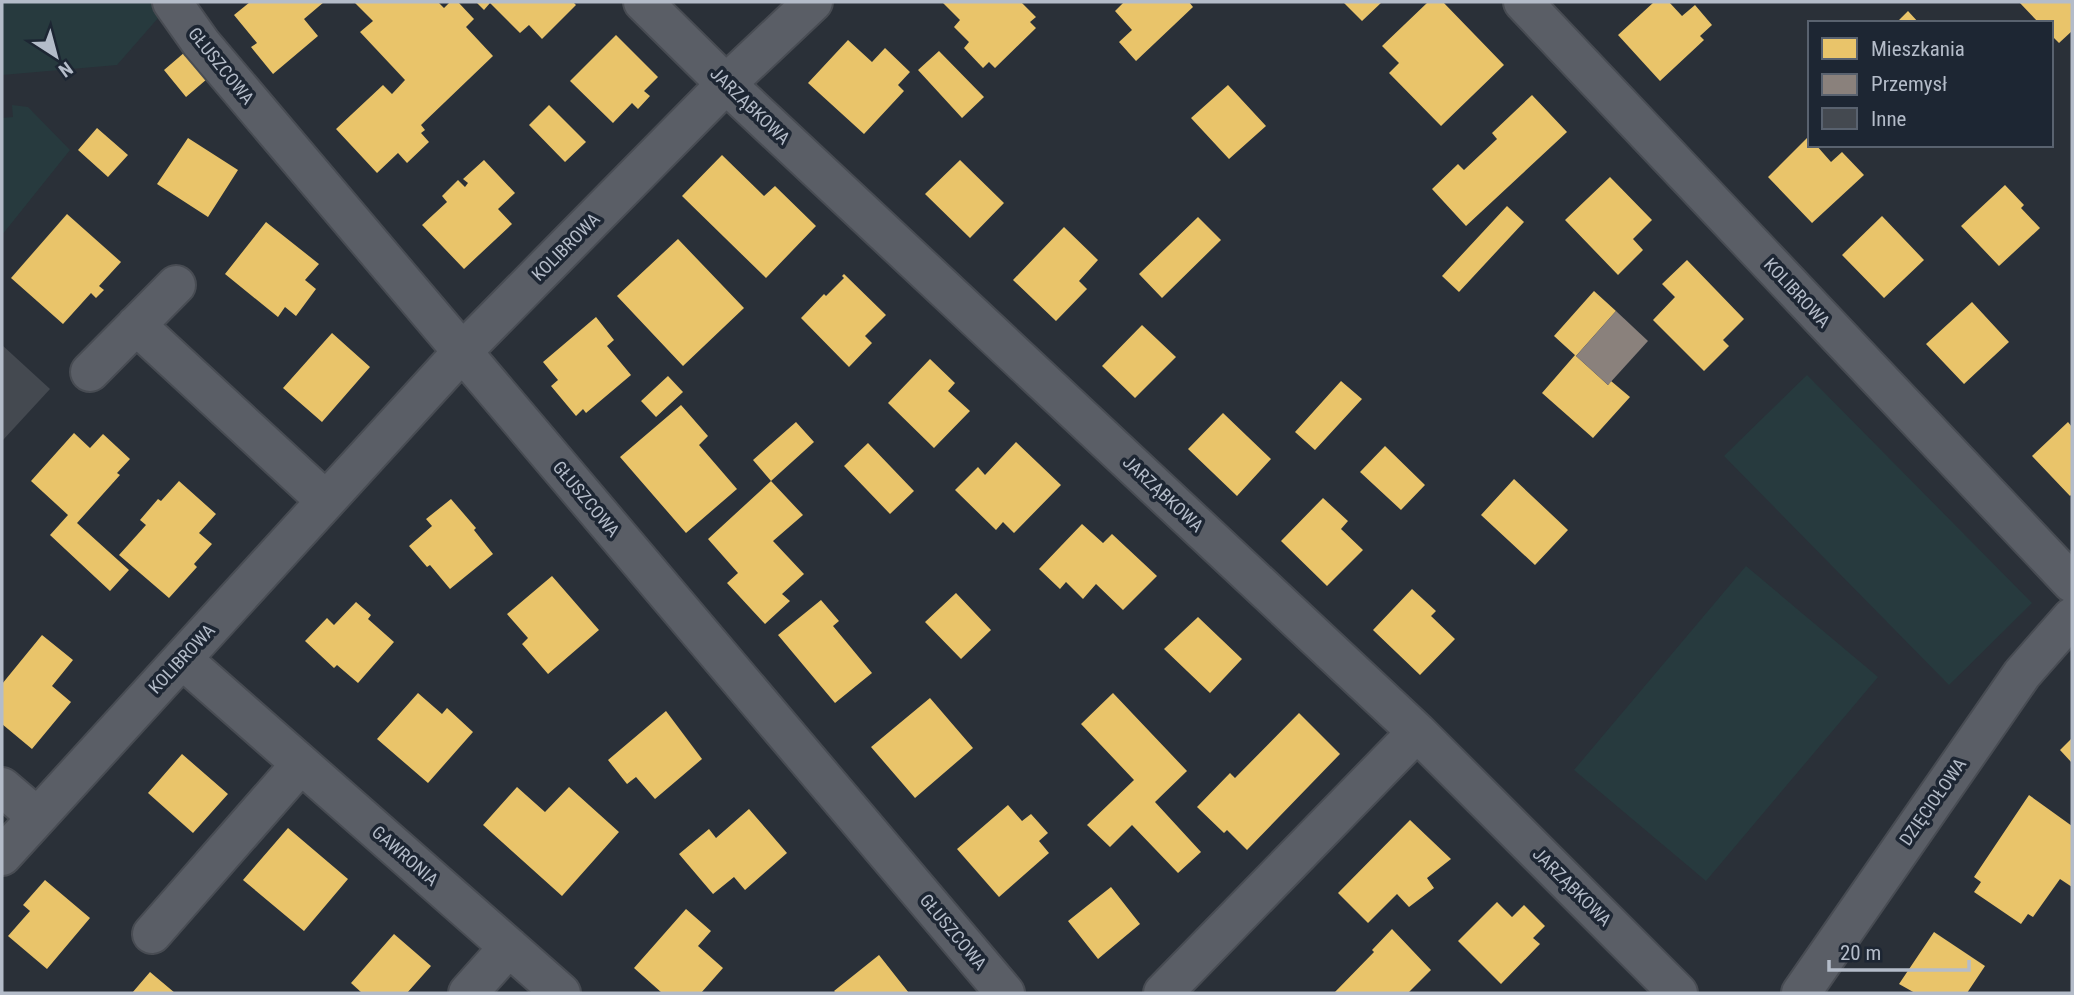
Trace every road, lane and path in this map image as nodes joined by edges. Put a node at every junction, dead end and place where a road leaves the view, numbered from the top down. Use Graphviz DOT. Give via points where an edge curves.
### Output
graph roads {
  1 [pos="172,2"];
  2 [pos="643,2"];
  3 [pos="813,2"];
  4 [pos="1523,2"];
  5 [pos="726,84"];
  6 [pos="176,285"];
  7 [pos="136,325"];
  8 [pos="462,352"];
  9 [pos="90,372"];
  10 [pos="326,501"];
  11 [pos="2072,583"];
  12 [pos="2072,617"];
  13 [pos="182,659"];
  14 [pos="1417,732"];
  15 [pos="300,765"];
  16 [pos="2,787"];
  17 [pos="36,816"];
  18 [pos="2,856"];
  19 [pos="152,934"];
  20 [pos="509,947"];
  21 [pos="468,993"];
  22 [pos="561,993"];
  23 [pos="1005,993"];
  24 [pos="1163,993"];
  25 [pos="1678,993"];
  26 [pos="1801,993"];
  1 -- 8 [label="street, GŁUSZCOWA" via="201,43"];
  2 -- 5 [label="street, JARZĄBKOWA"];
  3 -- 5 [label="street, KOLIBROWA"];
  4 -- 11 [label="street, KOLIBROWA"];
  5 -- 8 [label="street, KOLIBROWA"];
  5 -- 14 [label="street, JARZĄBKOWA"];
  6 -- 7 [label="street"];
  7 -- 9 [label="street"];
  7 -- 10 [label="street"];
  8 -- 10 [label="street, KOLIBROWA"];
  8 -- 23 [label="street, GŁUSZCOWA"];
  10 -- 13 [label="street, KOLIBROWA"];
  12 -- 26 [label="street, DZIĘCIOŁOWA" via="2022,674"];
  13 -- 15 [label="street, GAWRONIA"];
  13 -- 17 [label="street, KOLIBROWA"];
  14 -- 24 [label="street"];
  14 -- 25 [label="street, JARZĄBKOWA"];
  15 -- 19 [label="street"];
  15 -- 20 [label="street, GAWRONIA"];
  16 -- 17 [label="street"];
  17 -- 18 [label="street, KOLIBROWA"];
  20 -- 21 [label="street"];
  20 -- 22 [label="street, GAWRONIA"];
}
